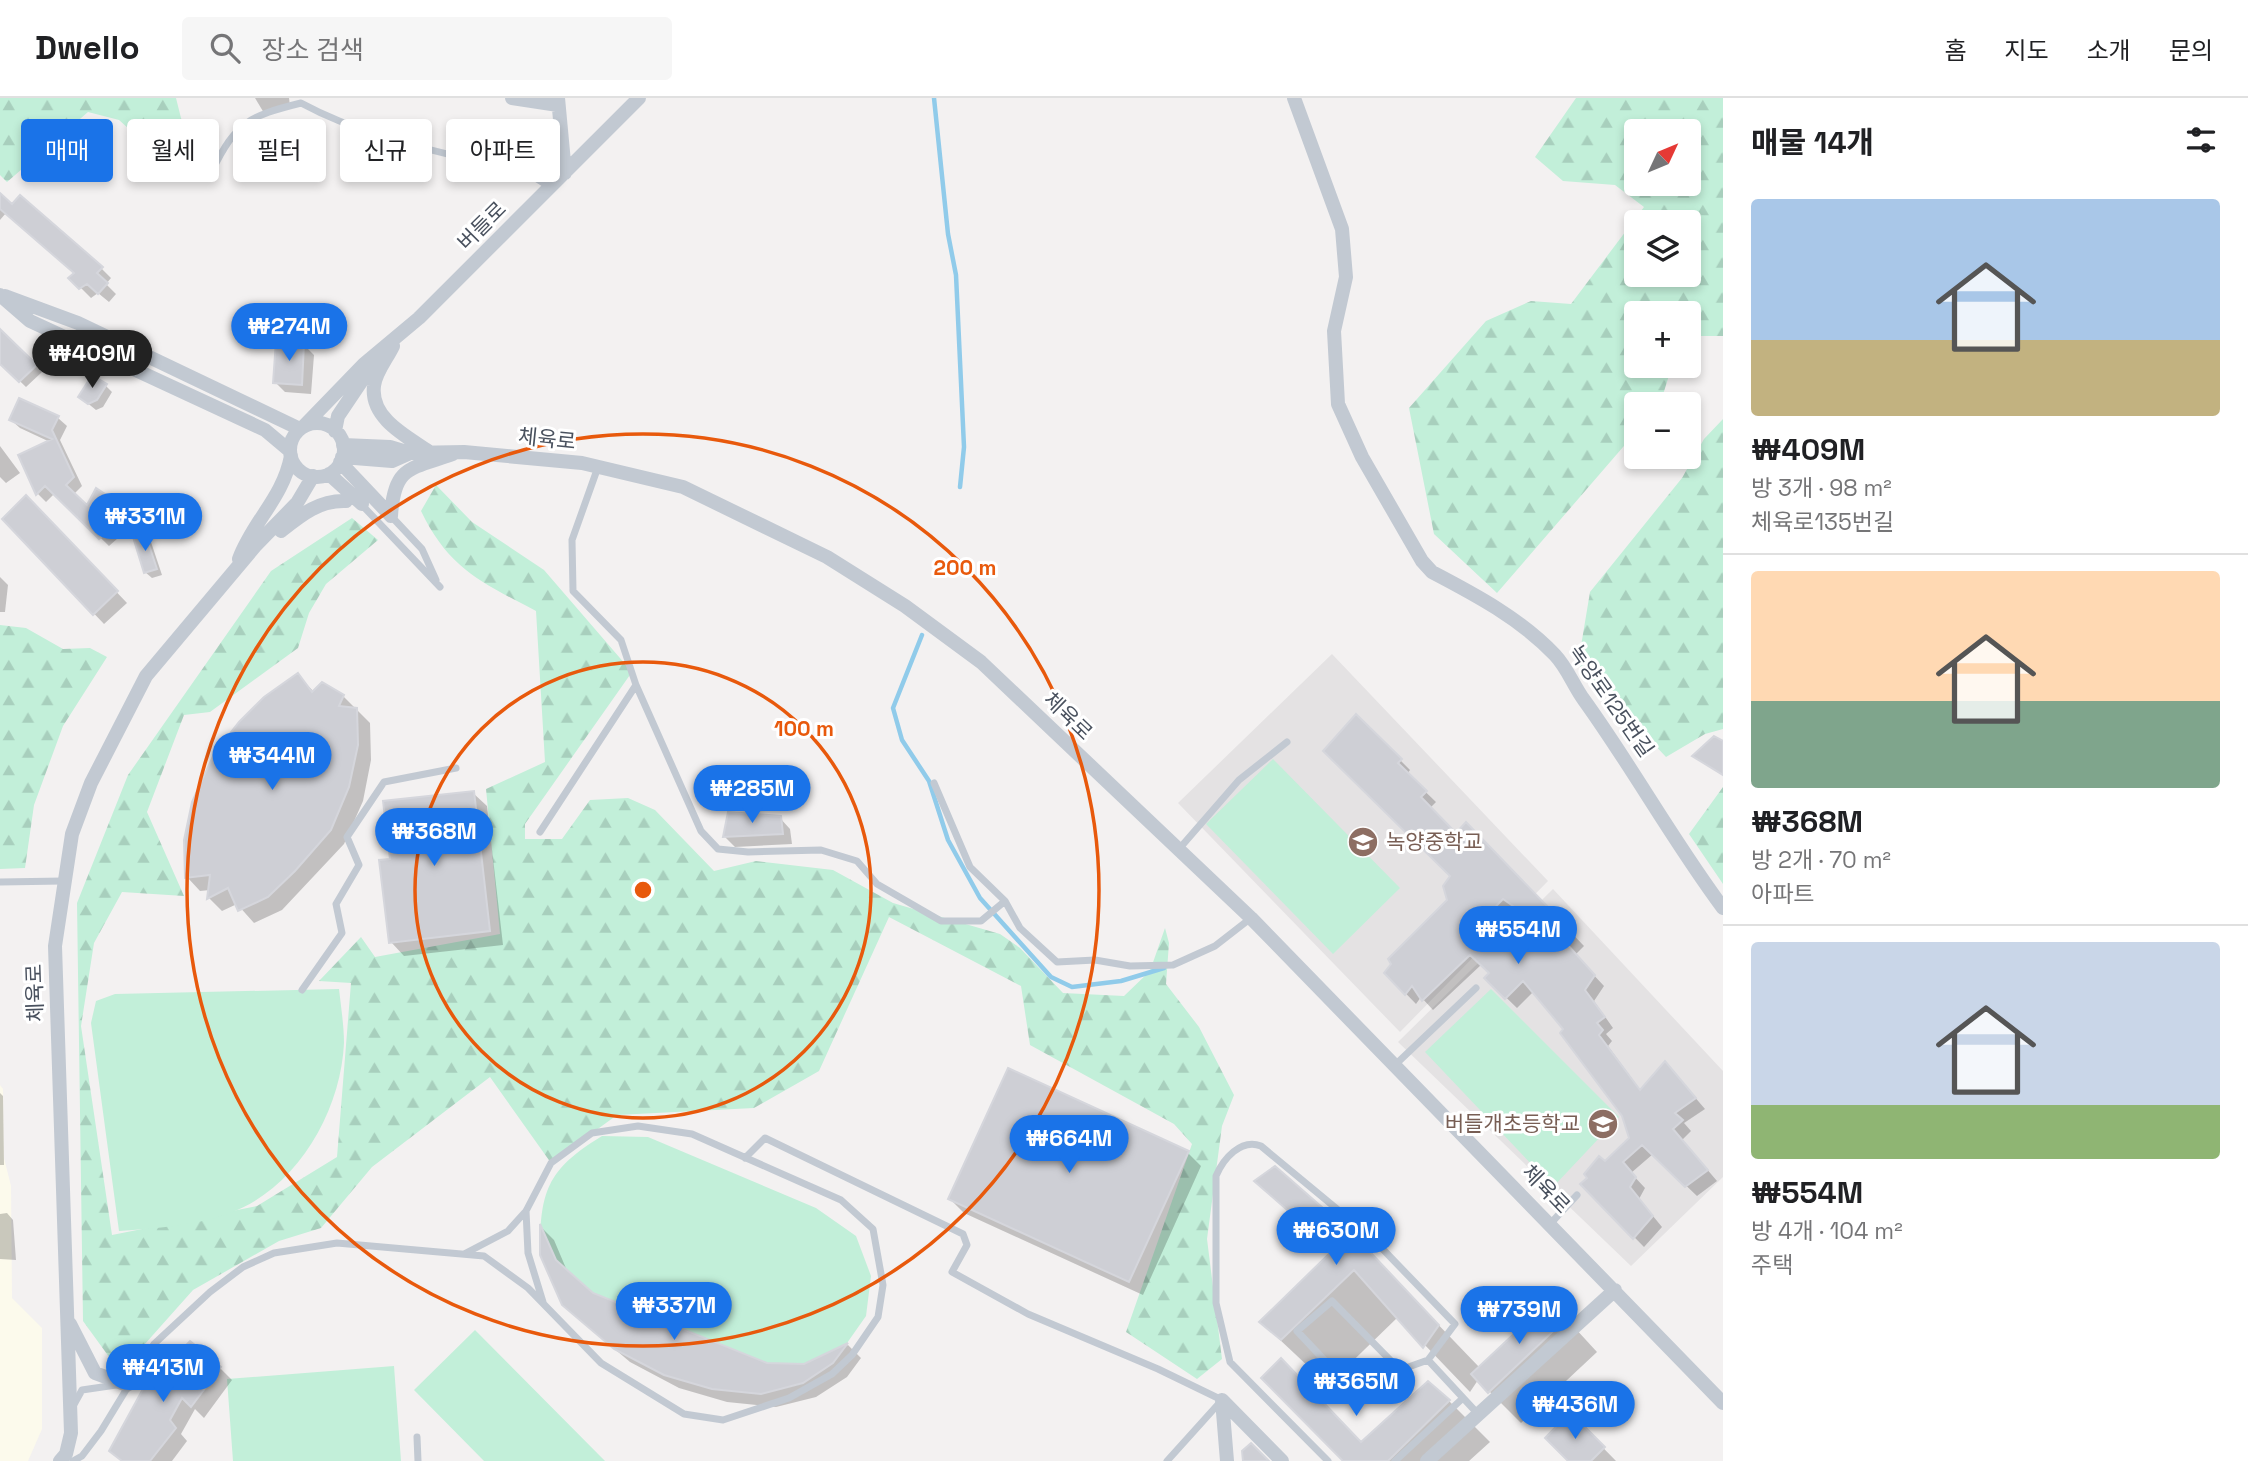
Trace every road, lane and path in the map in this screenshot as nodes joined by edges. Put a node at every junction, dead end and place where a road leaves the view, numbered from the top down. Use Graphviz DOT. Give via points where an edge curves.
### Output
graph roads {
  1 [pos="512,98"];
  2 [pos="639,98"];
  3 [pos="1294,98"];
  4 [pos="558,102"];
  5 [pos="219,157"];
  6 [pos="565,173"];
  7 [pos="550,187"];
  8 [pos="0,294"];
  9 [pos="397,338"];
  10 [pos="382,352"];
  11 [pos="301,428"];
  12 [pos="335,431"];
  13 [pos="428,451"];
  14 [pos="464,452"];
  15 [pos="290,453"];
  16 [pos="342,455"];
  17 [pos="598,467"];
  18 [pos="329,474"];
  19 [pos="313,477"];
  20 [pos="345,501"];
  21 [pos="362,504"];
  22 [pos="391,516"];
  23 [pos="234,570"];
  24 [pos="636,685"];
  25 [pos="1287,742"];
  26 [pos="456,768"];
  27 [pos="934,783"];
  28 [pos="540,832"];
  29 [pos="1178,849"];
  30 [pos="0,881"];
  31 [pos="63,881"];
  32 [pos="1003,903"];
  33 [pos="1723,908"];
  34 [pos="1251,918"];
  35 [pos="1476,988"];
  36 [pos="302,990"];
  37 [pos="1395,1065"];
  38 [pos="745,1158"];
  39 [pos="1577,1195"];
  40 [pos="526,1211"];
  41 [pos="1551,1223"];
  42 [pos="466,1254"];
  43 [pos="1615,1290"];
  44 [pos="545,1308"];
  45 [pos="67,1318"];
  46 [pos="1428,1360"];
  47 [pos="1400,1370"];
  48 [pos="127,1385"];
  49 [pos="1463,1398"];
  50 [pos="1222,1400"];
  51 [pos="1723,1403"];
  52 [pos="70,1411"];
  53 [pos="1478,1414"];
  54 [pos="417,1437"];
  55 [pos="1434,1459"];
  56 [pos="61,1461"];
  57 [pos="74,1461"];
  58 [pos="418,1461"];
  59 [pos="1167,1461"];
  60 [pos="1227,1461"];
  61 [pos="1282,1461"];
  62 [pos="1328,1461"];
  63 [pos="1395,1461"];
  1 -- 4 [label="street"];
  2 -- 6 [label="street, 버들로"];
  3 -- 33 [label="street, 녹양로125번길" via="1342,229 1346,277 1334,331 1338,404 1362,457 1432,572 1512,618 1569,670 1580,695 1629,762 1688,862"];
  4 -- 6 [label="street"];
  5 -- 7 [label="lane" via="228,139 256,115 301,103 328,118 381,136 529,174"];
  6 -- 7 [label="street, 버들로"];
  7 -- 9 [label="street, 버들로"];
  8 -- 11 [label="street" via="78,323"];
  8 -- 15 [label="street" via="30,321 265,430"];
  9 -- 10 [label="street, 버들로"];
  9 -- 13 [label="street" via="373,385 376,406 389,424"];
  10 -- 11 [label="street"];
  10 -- 12 [label="street" via="338,416"];
  11 -- 12 [label="street" via="320,424"];
  11 -- 15 [label="street" via="292,439"];
  12 -- 16 [label="street"];
  13 -- 14 [label="street, 체육로"];
  13 -- 16 [label="street, 체육로" via="410,453 390,447"];
  14 -- 17 [label="street, 체육로"];
  14 -- 22 [label="street" via="406,471 392,492"];
  15 -- 19 [label="street" via="298,469"];
  15 -- 23 [label="street" via="287,478"];
  16 -- 18 [label="street"];
  16 -- 22 [label="street"];
  17 -- 24 [label="lane" via="572,540 573,591 621,640"];
  17 -- 29 [label="street, 체육로" via="683,487 827,557 905,606 981,662"];
  18 -- 19 [label="street"];
  18 -- 21 [label="street"];
  19 -- 23 [label="street" via="297,503"];
  20 -- 21 [label="lane"];
  20 -- 23 [label="street" via="327,502 303,513"];
  21 -- 22 [label="lane" via="440,587 422,549"];
  23 -- 31 [label="street, 체육로" via="146,676 115,731 72,834"];
  24 -- 28 [label="lane"];
  24 -- 32 [label="lane" via="701,831 718,849 821,850 857,861 877,884 941,920 981,921"];
  25 -- 29 [label="lane" via="1239,780"];
  26 -- 36 [label="lane" via="384,782 347,837 359,865 336,904 342,933"];
  27 -- 32 [label="lane" via="970,867"];
  29 -- 34 [label="street, 체육로"];
  30 -- 31 [label="lane"];
  31 -- 45 [label="street, 체육로" via="55,946"];
  32 -- 34 [label="lane" via="1020,928 1058,962 1173,965 1215,946"];
  34 -- 37 [label="street, 체육로"];
  35 -- 37 [label="lane"];
  37 -- 41 [label="street, 체육로"];
  38 -- 40 [label="lane" via="692,1134 638,1126 592,1133 551,1163"];
  38 -- 44 [label="lane" via="841,1200 873,1229 883,1285 878,1317 852,1355 832,1374 789,1398 723,1420 684,1413 601,1363"];
  38 -- 50 [label="lane" via="765,1138 963,1234 967,1245 952,1272 1028,1314"];
  39 -- 41 [label="lane"];
  40 -- 42 [label="lane" via="508,1231"];
  40 -- 44 [label="lane" via="528,1254"];
  41 -- 43 [label="street, 체육로"];
  42 -- 44 [label="lane" via="484,1255 528,1288"];
  42 -- 48 [label="lane" via="337,1243 274,1253 243,1267 210,1292 154,1344"];
  43 -- 51 [label="street, 체육로"];
  43 -- 53 [label="street"];
  45 -- 48 [label="street" via="95,1373"];
  45 -- 52 [label="street, 체육로"];
  46 -- 47 [label="lane"];
  46 -- 49 [label="lane"];
  46 -- 62 [label="lane" via="1455,1324 1372,1238 1261,1146 1252,1142 1241,1146 1221,1163 1216,1176 1216,1303 1230,1362"];
  47 -- 47 [label="lane" via="1332,1301 1297,1331 1362,1400"];
  48 -- 52 [label="lane" via="82,1390"];
  48 -- 57 [label="lane" via="101,1431"];
  49 -- 53 [label="lane"];
  49 -- 63 [label="lane"];
  50 -- 59 [label="lane"];
  50 -- 60 [label="street"];
  50 -- 61 [label="street"];
  52 -- 56 [label="street, 체육로" via="71,1433"];
  53 -- 55 [label="street"];
  54 -- 58 [label="lane"];
}
